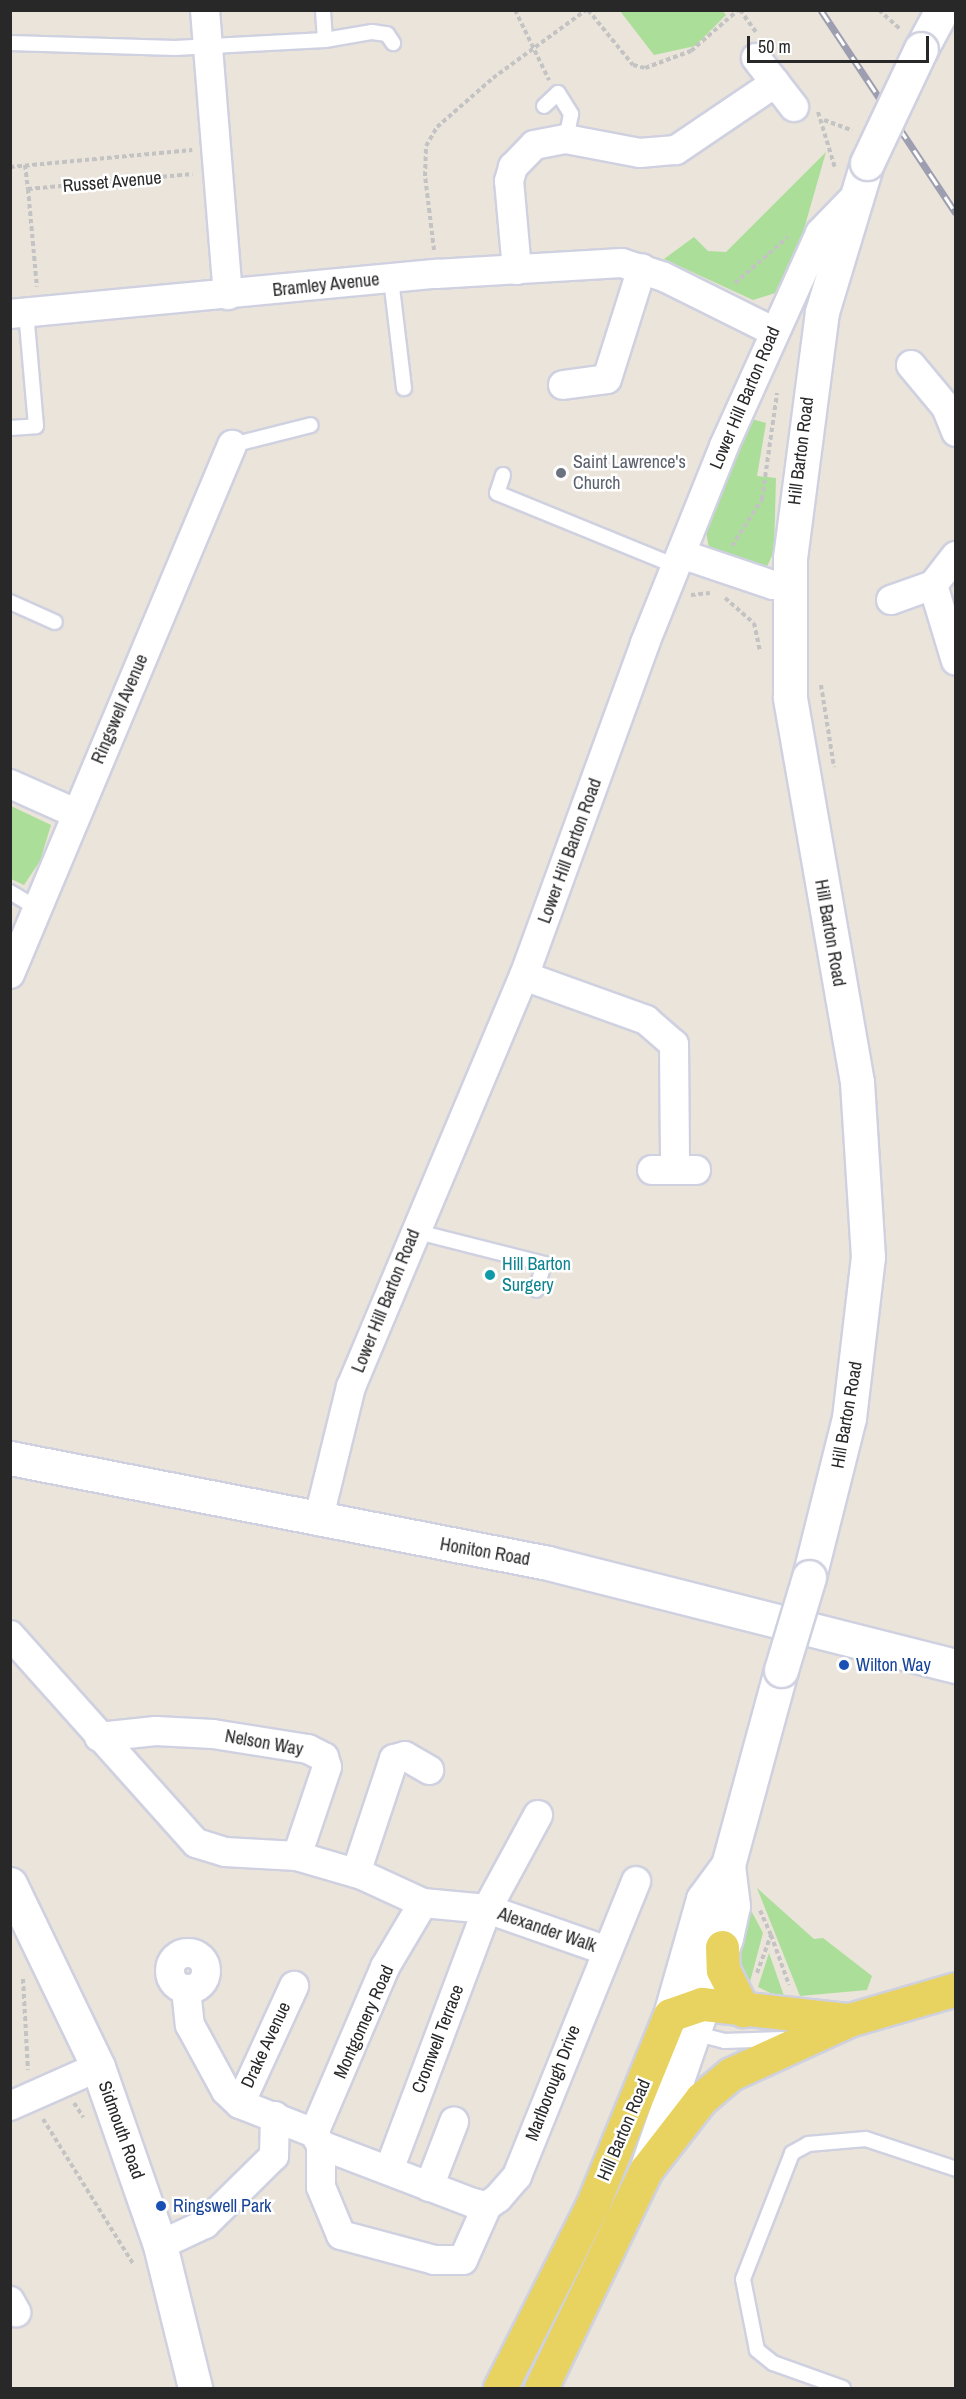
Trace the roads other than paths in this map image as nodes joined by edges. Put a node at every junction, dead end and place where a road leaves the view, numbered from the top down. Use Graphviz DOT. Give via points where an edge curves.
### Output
graph roads {
  1 [pos="204,10"];
  2 [pos="323,10"];
  3 [pos="942,10"];
  4 [pos="325,40"];
  5 [pos="10,43"];
  6 [pos="393,43"];
  7 [pos="207,44"];
  8 [pos="756,58"];
  9 [pos="775,83"];
  10 [pos="544,106"];
  11 [pos="794,107"];
  12 [pos="566,139"];
  13 [pos="854,198"];
  14 [pos="642,268"];
  15 [pos="517,270"];
  16 [pos="391,279"];
  17 [pos="228,295"];
  18 [pos="25,312"];
  19 [pos="773,331"];
  20 [pos="911,365"];
  21 [pos="563,385"];
  22 [pos="404,388"];
  23 [pos="311,425"];
  24 [pos="10,428"];
  25 [pos="956,432"];
  26 [pos="232,445"];
  27 [pos="503,475"];
  28 [pos="956,556"];
  29 [pos="678,560"];
  30 [pos="933,585"];
  31 [pos="792,586"];
  32 [pos="891,600"];
  33 [pos="10,602"];
  34 [pos="55,622"];
  35 [pos="956,661"];
  36 [pos="10,783"];
  37 [pos="75,813"];
  38 [pos="10,892"];
  39 [pos="37,908"];
  40 [pos="10,974"];
  41 [pos="524,976"];
  42 [pos="674,1169"];
  43 [pos="414,1231"];
  44 [pos="536,1290"];
  45 [pos="10,1458"];
  46 [pos="318,1521"];
  47 [pos="10,1635"];
  48 [pos="956,1666"];
  49 [pos="99,1737"];
  50 [pos="429,1770"];
  51 [pos="538,1815"];
  52 [pos="297,1856"];
  53 [pos="728,1865"];
  54 [pos="356,1873"];
  55 [pos="636,1881"];
  56 [pos="10,1884"];
  57 [pos="423,1903"];
  58 [pos="487,1909"];
  59 [pos="722,1947"];
  60 [pos="605,1950"];
  61 [pos="294,1986"];
  62 [pos="186,1989"];
  63 [pos="956,1989"];
  64 [pos="748,1997"];
  65 [pos="689,2018"];
  66 [pos="849,2020"];
  67 [pos="812,2036"];
  68 [pos="98,2067"];
  69 [pos="20,2102"];
  70 [pos="240,2104"];
  71 [pos="275,2116"];
  72 [pos="454,2122"];
  73 [pos="313,2135"];
  74 [pos="274,2156"];
  75 [pos="956,2169"];
  76 [pos="389,2170"];
  77 [pos="646,2170"];
  78 [pos="429,2187"];
  79 [pos="487,2206"];
  80 [pos="160,2246"];
  81 [pos="195,2388"];
  82 [pos="500,2388"];
  83 [pos="541,2388"];
  84 [pos="843,2388"];
  1 -- 7 [label="street"];
  2 -- 4 [label="lane"];
  3 -- 13 [label="main road, Hill Barton Road, bridge" via="913,40"];
  4 -- 6 [label="lane" via="372,33 387,34"];
  4 -- 7 [label="lane"];
  5 -- 7 [label="lane" via="124,48"];
  7 -- 17 [label="street"];
  8 -- 9 [label="street"];
  9 -- 11 [label="street"];
  9 -- 12 [label="street" via="676,150 640,153"];
  10 -- 12 [label="lane" via="558,93 571,114"];
  12 -- 15 [label="street" via="534,145 513,167 509,182"];
  13 -- 19 [label="street, Lower Hill Barton Road" via="820,233"];
  13 -- 31 [label="main road, Hill Barton Road" via="822,312 810,380 794,497"];
  14 -- 15 [label="street, Bramley Avenue" via="601,263"];
  14 -- 19 [label="street, Bramley Avenue"];
  14 -- 21 [label="street" via="607,379"];
  15 -- 16 [label="street, Bramley Avenue"];
  16 -- 17 [label="street, Bramley Avenue"];
  16 -- 22 [label="lane"];
  17 -- 18 [label="street, Bramley Avenue"];
  18 -- 24 [label="lane" via="36,426"];
  19 -- 29 [label="street, Lower Hill Barton Road"];
  20 -- 25 [label="street" via="946,407"];
  23 -- 26 [label="lane"];
  26 -- 37 [label="street, Ringswell Avenue"];
  27 -- 29 [label="lane" via="497,493"];
  28 -- 30 [label="street"];
  29 -- 31 [label="street"];
  29 -- 41 [label="street, Lower Hill Barton Road"];
  30 -- 32 [label="street"];
  30 -- 35 [label="street"];
  31 -- 53 [label="main road, Hill Barton Road, bridge" via="790,697 856,1082 868,1257 849,1418"];
  33 -- 34 [label="lane"];
  36 -- 37 [label="street"];
  37 -- 39 [label="street, Ringswell Avenue"];
  38 -- 39 [label="lane"];
  39 -- 40 [label="street, Ringswell Avenue"];
  41 -- 42 [label="street" via="646,1020 674,1044"];
  41 -- 43 [label="street, Lower Hill Barton Road"];
  43 -- 44 [label="lane" via="544,1264"];
  43 -- 46 [label="street, Lower Hill Barton Road" via="351,1387"];
  45 -- 46 [label="main road, Honiton Road"];
  46 -- 48 [label="main road, Honiton Road" via="548,1563"];
  47 -- 49 [label="street"];
  49 -- 52 [label="street" via="196,1843 225,1852"];
  49 -- 52 [label="street, Nelson Way" via="156,1731 213,1734 308,1749 324,1757 327,1767"];
  50 -- 54 [label="street" via="405,1756 394,1759"];
  51 -- 58 [label="street, Cromwell Terrace"];
  52 -- 54 [label="street"];
  53 -- 59 [label="main road, Hill Barton Road" via="733,1906"];
  53 -- 65 [label="main road, Hill Barton Road" via="703,1899"];
  54 -- 57 [label="street, Alexander Walk"];
  55 -- 60 [label="street, Alexander Walk"];
  56 -- 68 [label="main road, Sidmouth Road"];
  57 -- 58 [label="street, Alexander Walk"];
  57 -- 73 [label="street, Montgomery Road" via="385,1967"];
  58 -- 60 [label="street, Alexander Walk"];
  58 -- 76 [label="street, Cromwell Terrace"];
  59 -- 64 [label="main road" via="723,1970"];
  59 -- 65 [label="main road, Hill Barton Road"];
  60 -- 79 [label="street, Marlborough Drive" via="517,2176"];
  61 -- 70 [label="street, Drake Avenue"];
  62 -- 70 [label="street, Drake Avenue" via="190,2025 226,2091"];
  63 -- 66 [label="main road"];
  64 -- 65 [label="main road"];
  64 -- 66 [label="main road"];
  65 -- 67 [label="lane" via="724,2041"];
  65 -- 77 [label="main road, Hill Barton Road"];
  65 -- 82 [label="main road, Hill Barton Road"];
  66 -- 67 [label="main road"];
  67 -- 77 [label="main road" via="731,2074 701,2099"];
  68 -- 69 [label="street"];
  68 -- 80 [label="main road, Sidmouth Road"];
  70 -- 71 [label="street, Drake Avenue"];
  71 -- 73 [label="street, Drake Avenue"];
  71 -- 74 [label="street"];
  72 -- 78 [label="street"];
  73 -- 74 [label="street"];
  73 -- 76 [label="street"];
  73 -- 79 [label="street, Marlborough Drive" via="321,2187 341,2235 423,2258 463,2260"];
  74 -- 80 [label="street" via="205,2224"];
  75 -- 84 [label="lane" via="866,2139 817,2142 792,2153 743,2279 757,2350 773,2362"];
  76 -- 78 [label="street"];
  77 -- 83 [label="main road, Hill Barton Road"];
  78 -- 79 [label="street"];
  80 -- 81 [label="main road, Sidmouth Road"];
}
